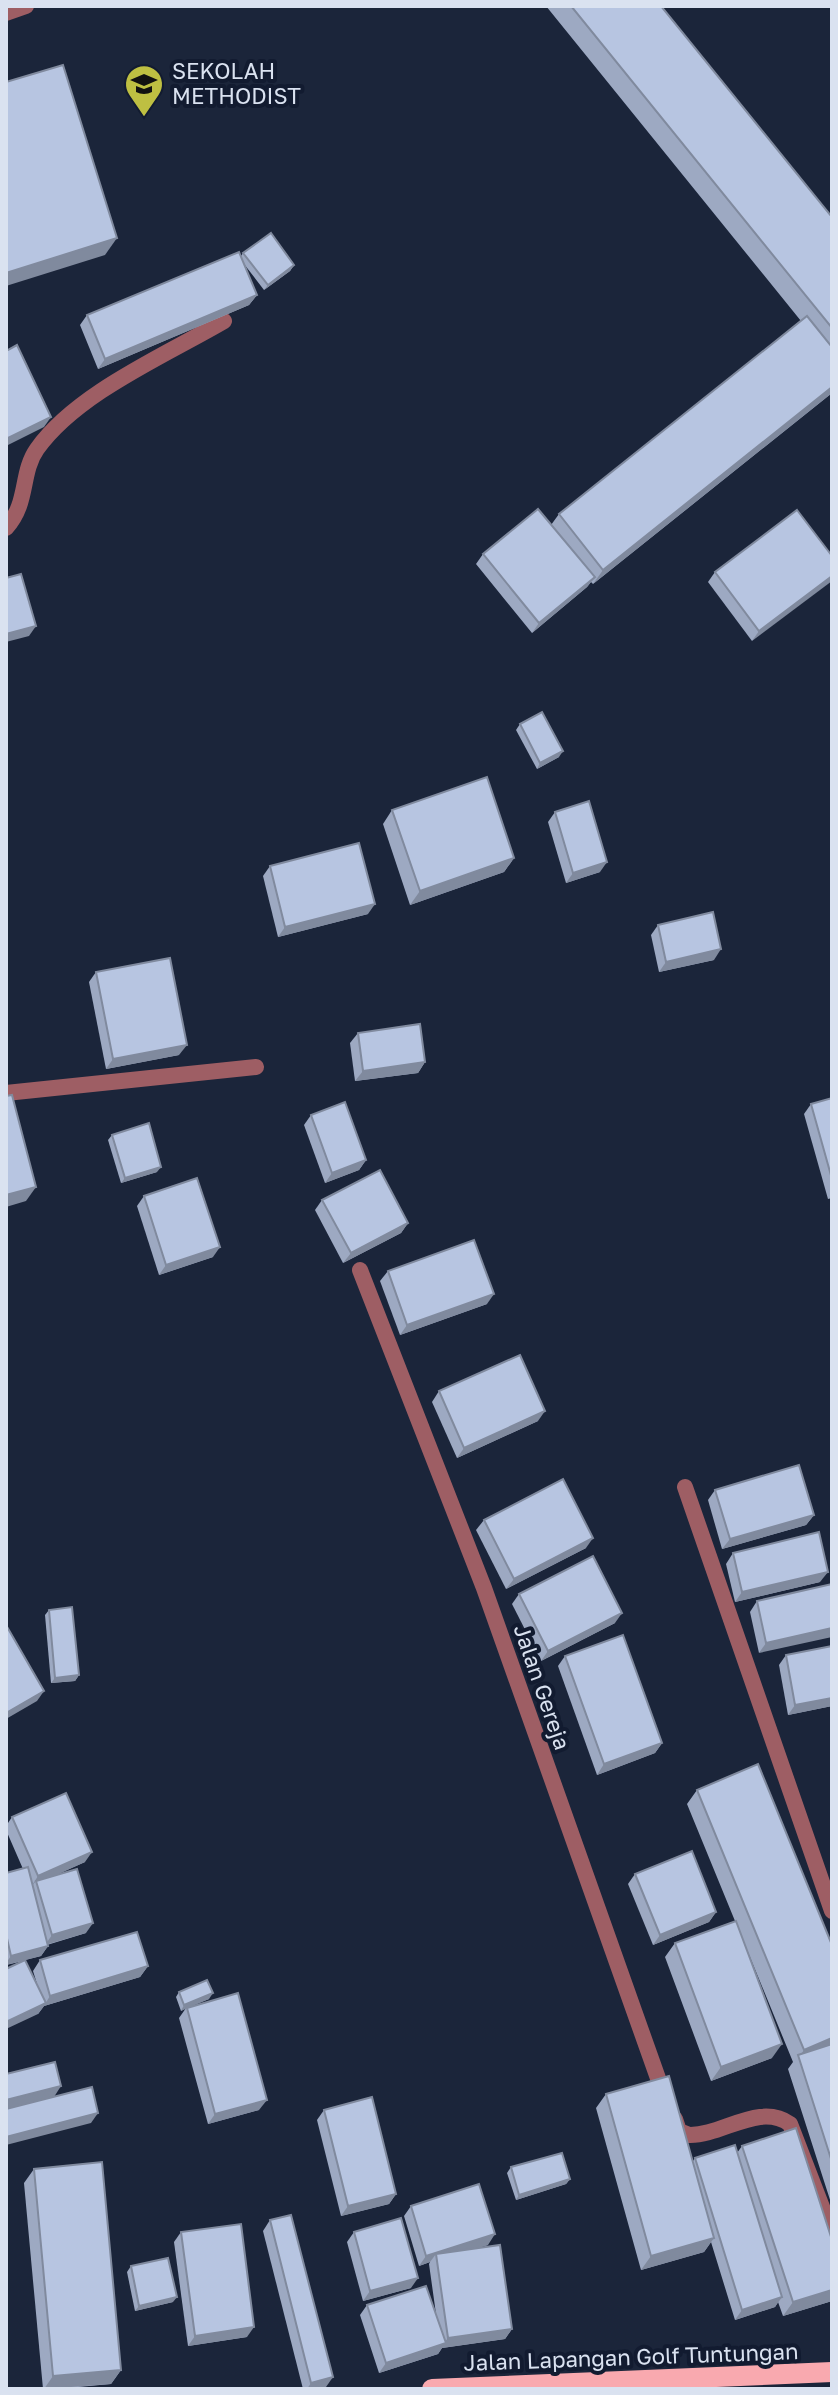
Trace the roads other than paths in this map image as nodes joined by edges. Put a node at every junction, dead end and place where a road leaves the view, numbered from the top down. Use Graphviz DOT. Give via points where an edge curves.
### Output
graph roads {
  1 [pos="26,6"];
  2 [pos="6,13"];
  3 [pos="224,321"];
  4 [pos="6,528"];
  5 [pos="256,1067"];
  6 [pos="6,1093"];
  7 [pos="360,1270"];
  8 [pos="685,1487"];
  9 [pos="832,1911"];
  10 [pos="832,2233"];
  11 [pos="832,2372"];
  12 [pos="774,2383"];
  13 [pos="432,2389"];
  1 -- 2 [label="street"];
  3 -- 4 [label="street" via="84,403 56,426 34,452 18,514"];
  5 -- 6 [label="street"];
  7 -- 10 [label="street, Jalan Gereja" via="484,1588 653,2071 679,2131 689,2135 779,2116 790,2124"];
  8 -- 9 [label="street"];
  11 -- 12 [label="main road, Jalan Lapangan Golf Tuntungan"];
  12 -- 13 [label="main road, Jalan Lapangan Golf Tuntungan"];
}
